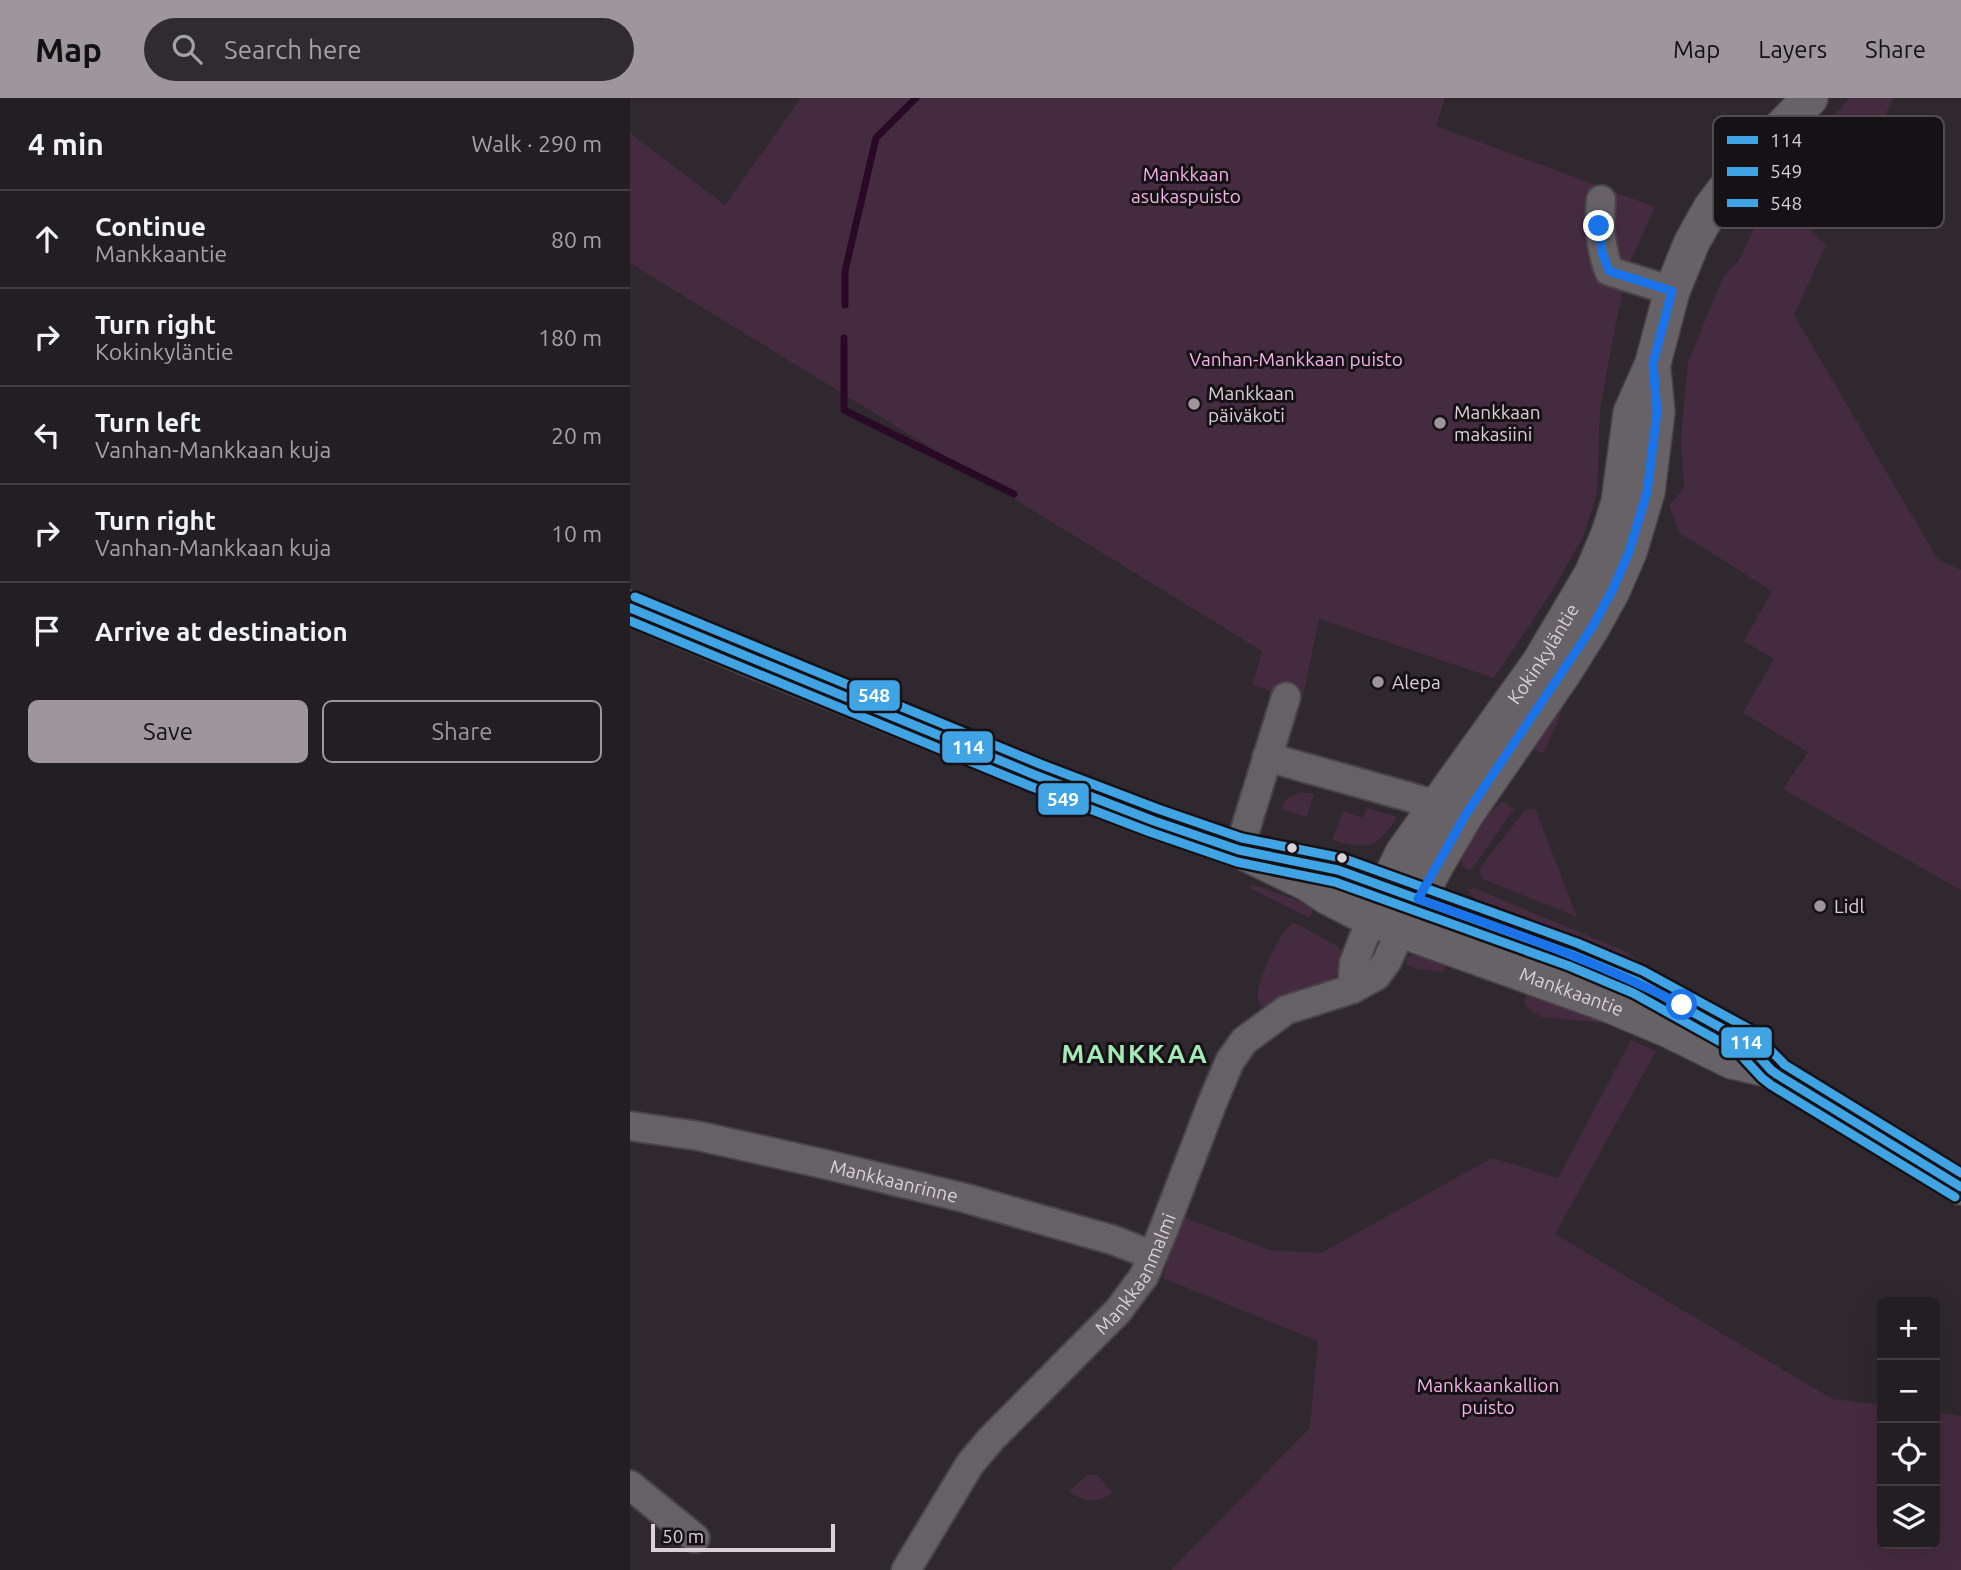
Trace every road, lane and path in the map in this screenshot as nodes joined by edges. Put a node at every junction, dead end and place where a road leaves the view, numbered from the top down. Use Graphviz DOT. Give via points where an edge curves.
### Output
graph roads {
  1 [pos="1810,98"];
  2 [pos="1793,116"];
  3 [pos="1601,200"];
  4 [pos="1713,205"];
  5 [pos="1672,291"];
  6 [pos="630,608"];
  7 [pos="1286,696"];
  8 [pos="1267,757"];
  9 [pos="1452,810"];
  10 [pos="1239,850"];
  11 [pos="1385,888"];
  12 [pos="1418,899"];
  13 [pos="1386,924"];
  14 [pos="1771,1070"];
  15 [pos="630,1126"];
  16 [pos="1961,1187"];
  17 [pos="1152,1255"];
  18 [pos="630,1485"];
  19 [pos="695,1538"];
  20 [pos="906,1570"];
  1 -- 2 [label="main road, Kokinkyläntie"];
  3 -- 5 [label="street" via="1599,226 1609,271"];
  4 -- 5 [label="main road, Kokinkyläntie"];
  5 -- 9 [label="main road, Kokinkyläntie" via="1653,363 1657,412 1647,492 1629,552 1591,629"];
  6 -- 10 [label="main road" via="1035,775"];
  7 -- 8 [label="street"];
  8 -- 9 [label="street"];
  8 -- 10 [label="street"];
  9 -- 11 [label="main road, Kokinkyläntie" via="1402,853"];
  9 -- 12 [label="main road, Kokinkyläntie"];
  10 -- 11 [label="main road, Mankkaantie" via="1338,870"];
  10 -- 13 [label="main road, Mankkaantie"];
  11 -- 12 [label="main road, Mankkaantie"];
  11 -- 13 [label="main road, Kokinkyläntie"];
  12 -- 13 [label="main road, Kokinkyläntie"];
  12 -- 14 [label="main road, Mankkaantie" via="1638,982 1745,1041"];
  13 -- 14 [label="main road, Mankkaantie" via="1610,1005 1732,1060"];
  13 -- 17 [label="street, Mankkaanmalmi" via="1387,961 1376,976 1352,989 1286,1010 1244,1041 1230,1061"];
  14 -- 16 [label="main road, Mankkaantie"];
  15 -- 17 [label="street, Mankkaanrinne" via="712,1139 965,1198"];
  17 -- 20 [label="street, Mankkaanmalmi" via="1144,1276 1118,1311 971,1464"];
  18 -- 19 [label="street"];
}
